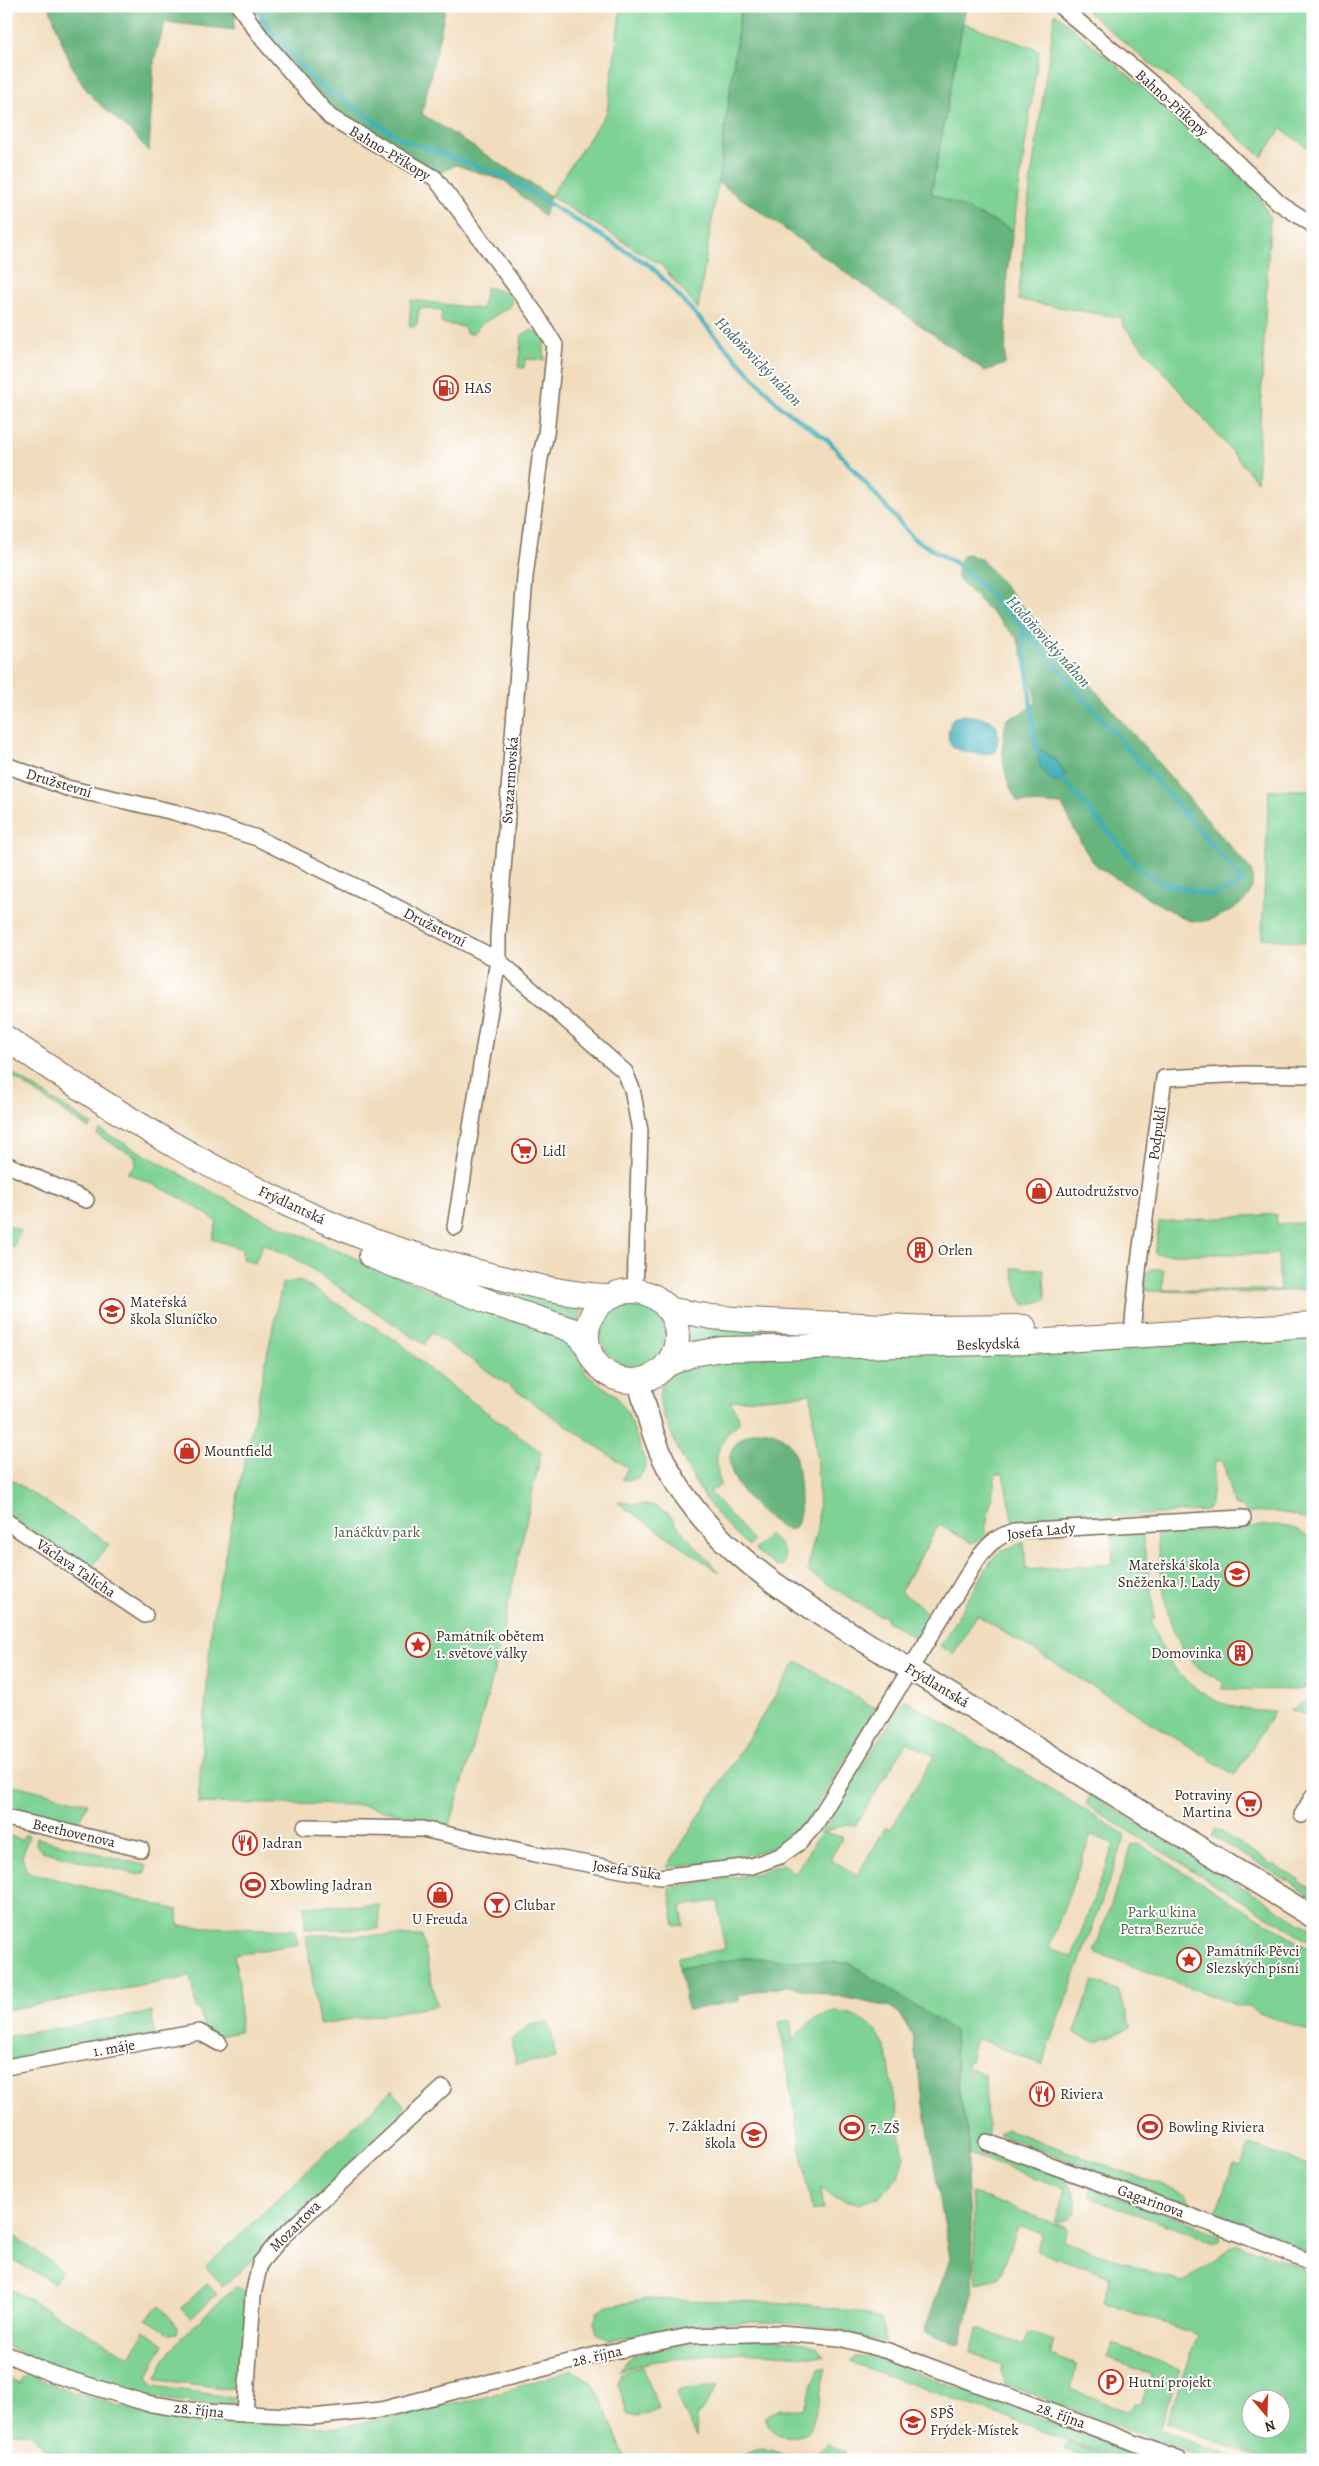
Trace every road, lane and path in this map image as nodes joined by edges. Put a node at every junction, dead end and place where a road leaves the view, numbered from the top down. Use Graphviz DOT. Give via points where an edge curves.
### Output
graph roads {
  1 [pos="239,6"];
  2 [pos="1060,6"];
  3 [pos="1313,225"];
  4 [pos="549,333"];
  5 [pos="6,765"];
  6 [pos="498,960"];
  7 [pos="6,1038"];
  8 [pos="6,1057"];
  9 [pos="1313,1075"];
  10 [pos="6,1164"];
  11 [pos="86,1200"];
  12 [pos="455,1228"];
  13 [pos="634,1290"];
  14 [pos="608,1296"];
  15 [pos="667,1309"];
  16 [pos="1313,1311"];
  17 [pos="1313,1325"];
  18 [pos="1133,1329"];
  19 [pos="589,1349"];
  20 [pos="666,1365"];
  21 [pos="639,1382"];
  22 [pos="1243,1518"];
  23 [pos="6,1521"];
  24 [pos="145,1615"];
  25 [pos="912,1669"];
  26 [pos="1313,1796"];
  27 [pos="1302,1815"];
  28 [pos="6,1818"];
  29 [pos="305,1827"];
  30 [pos="141,1849"];
  31 [pos="1313,1917"];
  32 [pos="218,2043"];
  33 [pos="6,2067"];
  34 [pos="444,2088"];
  35 [pos="987,2142"];
  36 [pos="1313,2263"];
  37 [pos="6,2354"];
  38 [pos="245,2414"];
  39 [pos="1180,2460"];
  1 -- 4 [label="street, Bahno-Příkopy" via="264,41 330,117 434,178"];
  2 -- 3 [label="street, Bahno-Příkopy" via="1168,97 1280,203"];
  4 -- 6 [label="street, Svazarmovská" via="554,346 554,361 525,577"];
  5 -- 6 [label="street, Družstevní" via="67,788 174,812 257,838"];
  6 -- 12 [label="street, Svazarmovská"];
  6 -- 13 [label="street, Družstevní" via="625,1072 629,1080 640,1131"];
  7 -- 14 [label="main road, Frýdlantská" via="164,1139 312,1215 374,1241 443,1263 562,1292"];
  8 -- 19 [label="main road, Frýdlantská" via="155,1151 256,1206 428,1278 572,1330"];
  9 -- 18 [label="street, Podpuklí" via="1164,1078"];
  10 -- 11 [label="street"];
  13 -- 14 [label="main road"];
  13 -- 15 [label="main road" via="653,1296"];
  14 -- 19 [label="main road" via="597,1307 590,1322"];
  15 -- 18 [label="main road, Beskydská" via="732,1319 932,1328"];
  15 -- 20 [label="main road" via="676,1324 677,1342"];
  16 -- 18 [label="main road, Beskydská"];
  17 -- 18 [label="main road, Beskydská"];
  18 -- 20 [label="main road, Beskydská" via="934,1346 722,1349 693,1354"];
  19 -- 21 [label="main road" via="596,1364 608,1376 623,1382"];
  20 -- 21 [label="main road"];
  21 -- 25 [label="street, Frýdlantská" via="648,1421 667,1468 717,1536 757,1570 809,1606"];
  22 -- 25 [label="street, Josefa Lady" via="1014,1531 998,1536 976,1561"];
  23 -- 24 [label="street, Václava Talicha"];
  25 -- 29 [label="street, Josefa Suka" via="815,1825 800,1842 780,1856 752,1866 660,1877 422,1830"];
  25 -- 31 [label="street, Frýdlantská"];
  26 -- 27 [label="street"];
  28 -- 30 [label="street, Beethovenova"];
  32 -- 33 [label="street, 1. máje" via="199,2032"];
  34 -- 38 [label="street, Mozartova" via="280,2239 260,2263 253,2294"];
  35 -- 36 [label="street, Gagarinova"];
  37 -- 38 [label="street, 28. října" via="52,2374 146,2403 203,2412"];
  38 -- 39 [label="street, 28. října" via="312,2417 382,2410 600,2354 689,2336 779,2333 840,2338 888,2351"];
}
